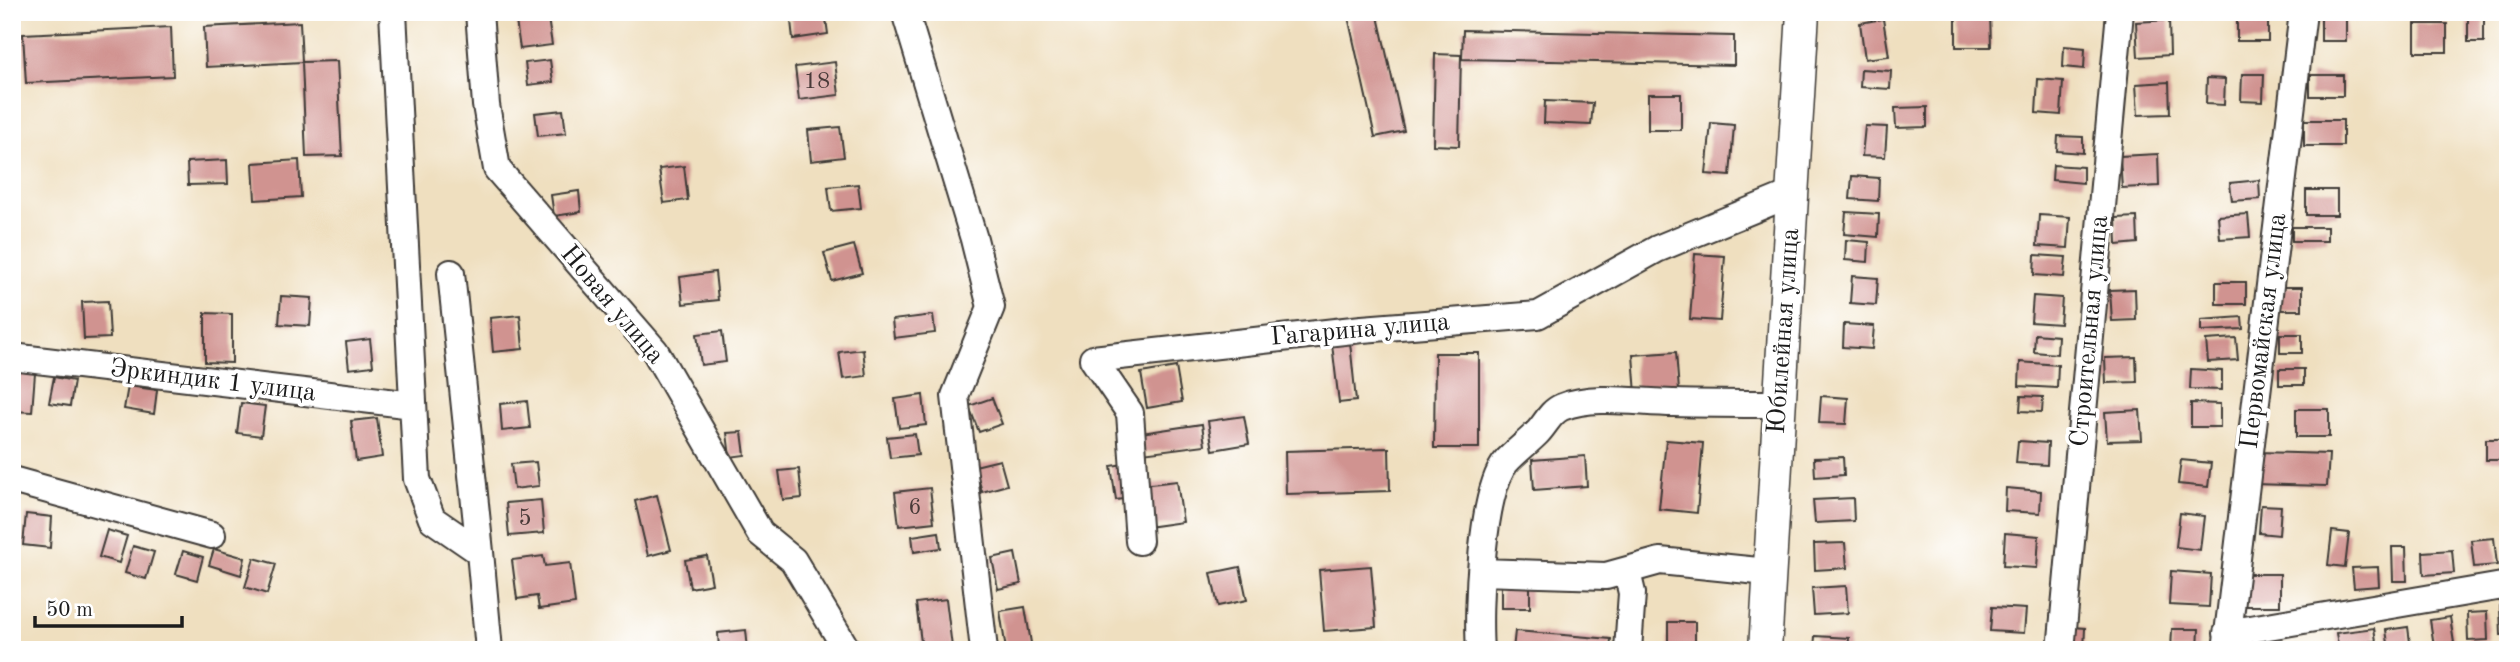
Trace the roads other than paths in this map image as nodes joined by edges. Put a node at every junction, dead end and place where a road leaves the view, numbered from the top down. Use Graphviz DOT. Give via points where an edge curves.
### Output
graph roads {
  1 [pos="393,12"];
  2 [pos="479,12"];
  3 [pos="905,12"];
  4 [pos="1803,12"];
  5 [pos="2120,12"];
  6 [pos="2303,12"];
  7 [pos="1793,193"];
  8 [pos="451,273"];
  9 [pos="12,357"];
  10 [pos="1779,404"];
  11 [pos="413,405"];
  12 [pos="12,481"];
  13 [pos="212,535"];
  14 [pos="1139,541"];
  15 [pos="480,552"];
  16 [pos="1481,572"];
  17 [pos="1627,572"];
  18 [pos="1768,572"];
  19 [pos="2508,585"];
  20 [pos="2226,641"];
  21 [pos="489,650"];
  22 [pos="847,650"];
  23 [pos="984,650"];
  24 [pos="1480,650"];
  25 [pos="1628,650"];
  26 [pos="1765,650"];
  27 [pos="2061,650"];
  1 -- 11 [label="street"];
  2 -- 22 [label="street, Новая улица" via="486,105 497,169 655,351 760,533 793,560"];
  3 -- 23 [label="street" via="991,307 956,396"];
  4 -- 7 [label="main road, Юбилейная улица"];
  5 -- 27 [label="street, Строительная улица"];
  6 -- 20 [label="street, Первомайская улица"];
  7 -- 10 [label="main road, Юбилейная улица"];
  7 -- 14 [label="street, Гагарина улица" via="1657,249 1538,316 1362,328 1093,359 1130,413"];
  8 -- 15 [label="street"];
  9 -- 11 [label="street, Эркиндик 1 улица"];
  10 -- 16 [label="street" via="1609,401 1561,408 1505,463 1499,475"];
  10 -- 18 [label="main road, Юбилейная улица"];
  11 -- 15 [label="street" via="417,479 432,519"];
  12 -- 13 [label="street"];
  15 -- 21 [label="street"];
  16 -- 17 [label="street" via="1606,576"];
  16 -- 24 [label="street"];
  17 -- 18 [label="street" via="1660,561"];
  17 -- 25 [label="street" via="1632,593"];
  18 -- 26 [label="main road, Юбилейная улица"];
  19 -- 20 [label="street"];
}
